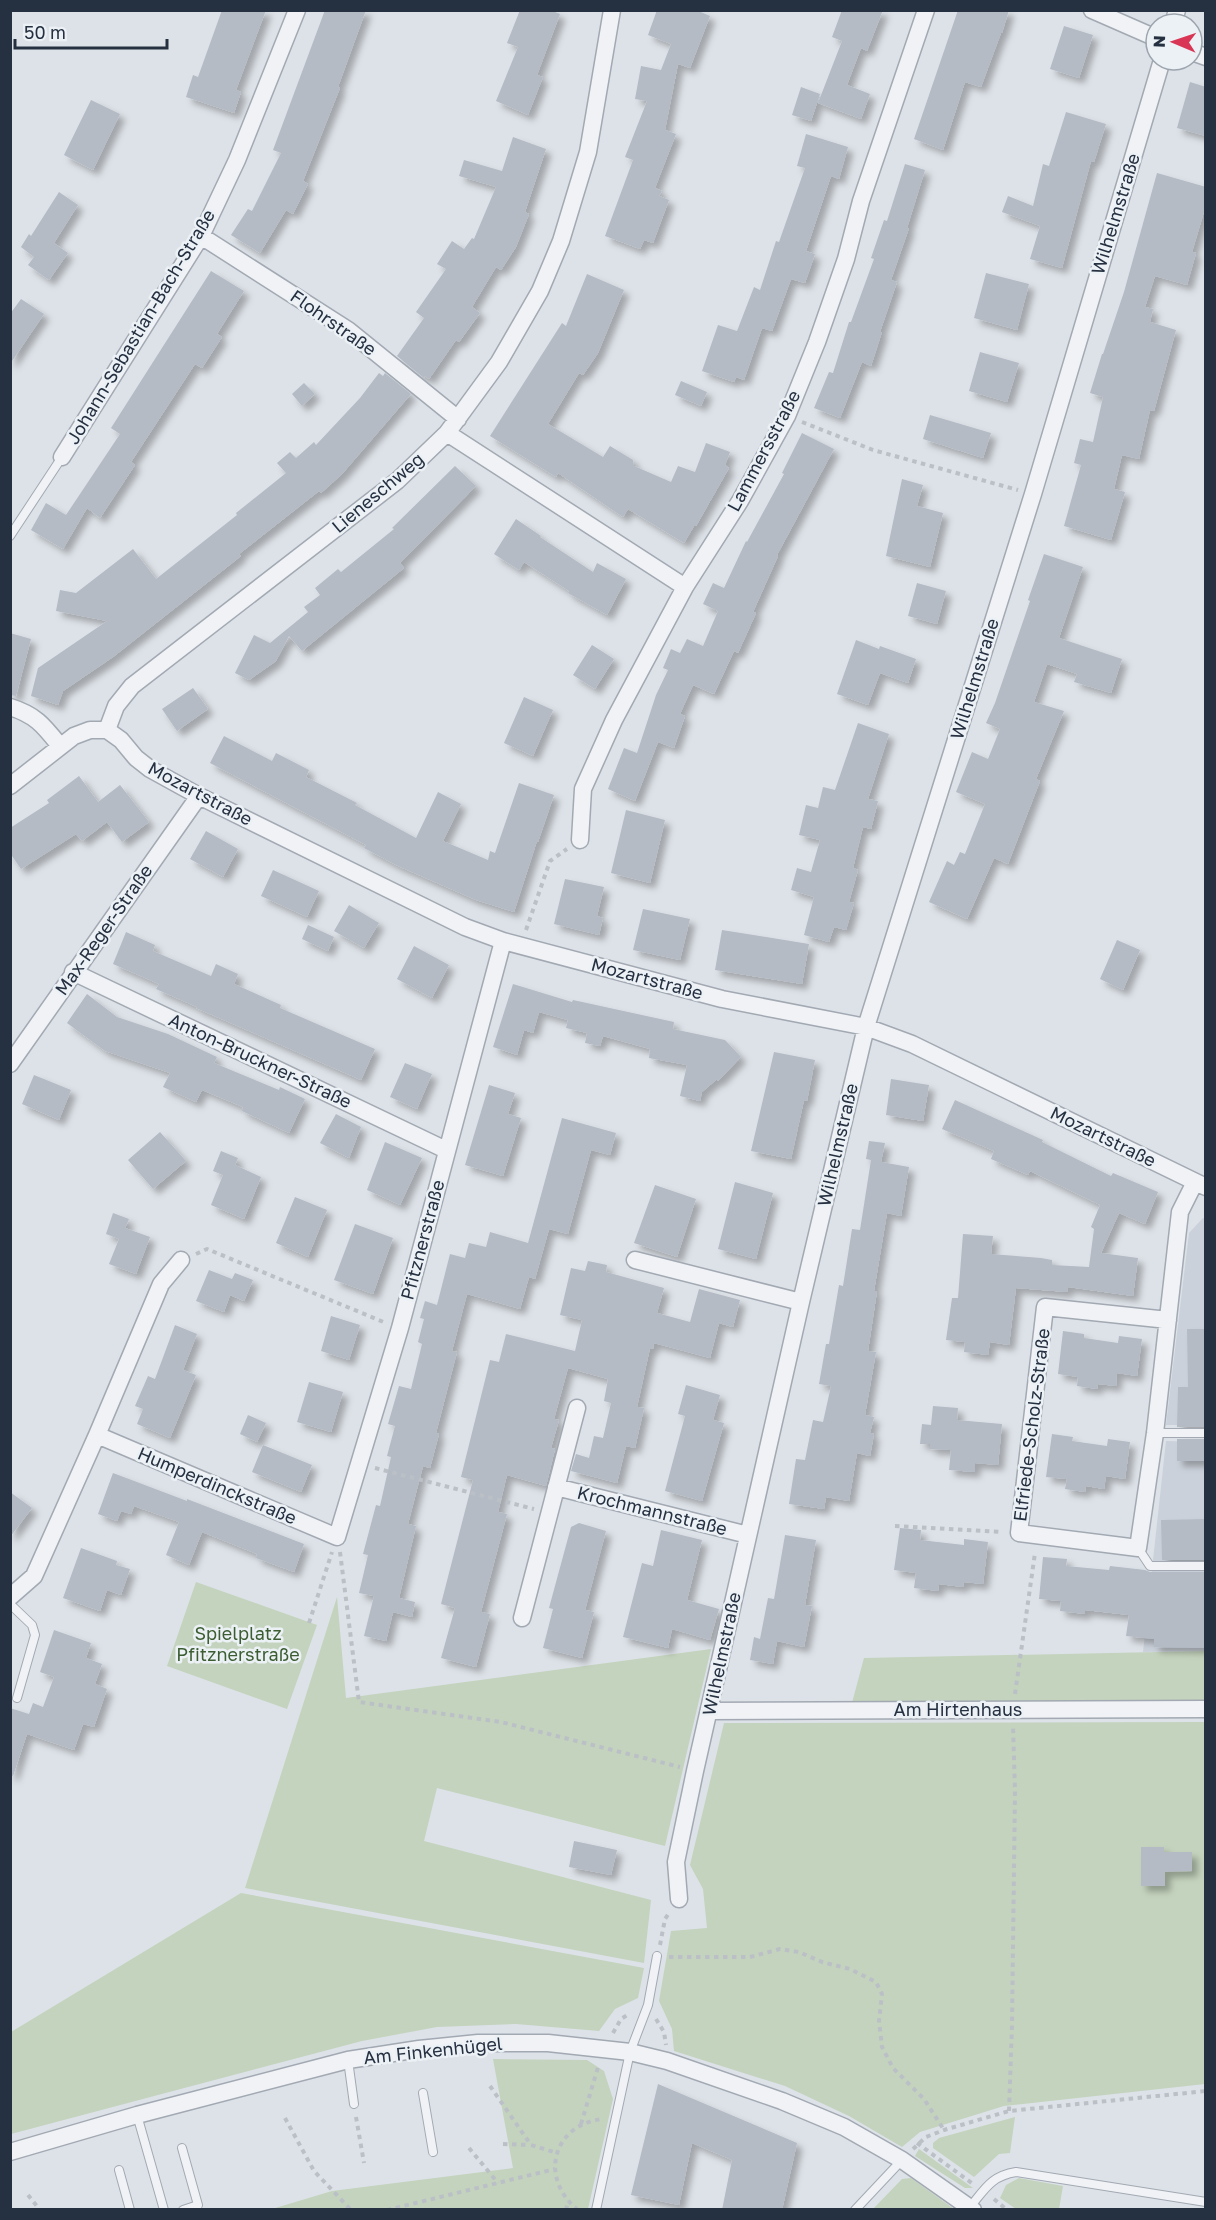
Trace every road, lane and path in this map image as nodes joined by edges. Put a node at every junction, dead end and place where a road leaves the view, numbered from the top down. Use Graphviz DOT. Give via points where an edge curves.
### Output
graph roads {
  1 [pos="297,10"];
  2 [pos="612,10"];
  3 [pos="926,10"];
  4 [pos="1092,10"];
  5 [pos="1144,33"];
  6 [pos="1158,72"];
  7 [pos="201,236"];
  8 [pos="787,416"];
  9 [pos="458,419"];
  10 [pos="447,433"];
  11 [pos="62,457"];
  12 [pos="1033,494"];
  13 [pos="10,536"];
  14 [pos="685,587"];
  15 [pos="10,707"];
  16 [pos="107,730"];
  17 [pos="60,746"];
  18 [pos="10,786"];
  19 [pos="199,796"];
  20 [pos="580,840"];
  21 [pos="503,940"];
  22 [pos="521,945"];
  23 [pos="73,972"];
  24 [pos="866,1027"];
  25 [pos="10,1064"];
  26 [pos="446,1150"];
  27 [pos="1200,1184"];
  28 [pos="181,1260"];
  29 [pos="635,1260"];
  30 [pos="801,1302"];
  31 [pos="1168,1320"];
  32 [pos="399,1328"];
  33 [pos="577,1408"];
  34 [pos="1155,1433"];
  35 [pos="1206,1433"];
  36 [pos="97,1435"];
  37 [pos="360,1464"];
  38 [pos="556,1487"];
  39 [pos="549,1514"];
  40 [pos="895,1526"];
  41 [pos="1019,1533"];
  42 [pos="748,1535"];
  43 [pos="1038,1536"];
  44 [pos="338,1537"];
  45 [pos="1138,1548"];
  46 [pos="1206,1566"];
  47 [pos="10,1597"];
  48 [pos="10,1604"];
  49 [pos="522,1618"];
  50 [pos="309,1623"];
  51 [pos="17,1698"];
  52 [pos="1206,1709"];
  53 [pos="1013,1710"];
  54 [pos="710,1711"];
  55 [pos="695,1771"];
  56 [pos="679,1899"];
  57 [pos="657,1956"];
  58 [pos="648,2005"];
  59 [pos="603,2048"];
  60 [pos="630,2052"];
  61 [pos="348,2060"];
  62 [pos="667,2061"];
  63 [pos="490,2086"];
  64 [pos="1206,2091"];
  65 [pos="423,2093"];
  66 [pos="354,2104"];
  67 [pos="1009,2111"];
  68 [pos="137,2115"];
  69 [pos="285,2118"];
  70 [pos="592,2120"];
  71 [pos="581,2124"];
  72 [pos="944,2130"];
  73 [pos="503,2144"];
  74 [pos="917,2144"];
  75 [pos="531,2145"];
  76 [pos="183,2148"];
  77 [pos="469,2148"];
  78 [pos="10,2152"];
  79 [pos="433,2152"];
  80 [pos="557,2153"];
  81 [pos="902,2160"];
  82 [pos="364,2163"];
  83 [pos="119,2169"];
  84 [pos="555,2169"];
  85 [pos="498,2182"];
  86 [pos="983,2192"];
  87 [pos="28,2194"];
  88 [pos="567,2201"];
  89 [pos="1206,2202"];
  90 [pos="972,2209"];
  91 [pos="40,2210"];
  92 [pos="130,2210"];
  93 [pos="164,2210"];
  94 [pos="183,2210"];
  95 [pos="351,2210"];
  96 [pos="387,2210"];
  97 [pos="566,2210"];
  98 [pos="578,2210"];
  99 [pos="596,2210"];
  100 [pos="855,2210"];
  101 [pos="1007,2210"];
  1 -- 7 [label="street, Johann-Sebastian-Bach-Straße" via="237,160"];
  2 -- 9 [label="street, Lieneschweg" via="588,152 561,241 540,291 499,362"];
  3 -- 8 [label="street, Lammersstraße" via="861,201 846,259"];
  4 -- 5 [label="street"];
  6 -- 12 [label="street, Wilhelmstraße"];
  7 -- 9 [label="street, Flohrstraße" via="348,330"];
  7 -- 11 [label="street, Johann-Sebastian-Bach-Straße"];
  8 -- 12 [label="path" via="873,450"];
  8 -- 14 [label="street, Lammersstraße" via="740,501"];
  9 -- 10 [label="street, Lieneschweg"];
  10 -- 14 [label="street"];
  10 -- 16 [label="street, Lieneschweg" via="397,482 132,686 116,706"];
  11 -- 13 [label="lane, Johann-Sebastian-Bach-Straße"];
  12 -- 24 [label="street, Wilhelmstraße"];
  14 -- 20 [label="street, Lammersstraße" via="614,720 583,789"];
  15 -- 17 [label="street" via="41,723"];
  16 -- 17 [label="street" via="90,730"];
  16 -- 19 [label="street, Mozartstraße" via="150,769"];
  17 -- 18 [label="street"];
  19 -- 21 [label="street, Mozartstraße" via="465,927"];
  19 -- 23 [label="street, Max-Reger-Straße"];
  20 -- 22 [label="path" via="550,861"];
  21 -- 22 [label="street, Mozartstraße"];
  21 -- 26 [label="street, Pfitznerstraße"];
  22 -- 24 [label="street, Mozartstraße" via="722,999"];
  23 -- 25 [label="street, Max-Reger-Straße"];
  23 -- 26 [label="street, Anton-Bruckner-Straße"];
  24 -- 27 [label="street, Mozartstraße" via="912,1044"];
  24 -- 30 [label="street, Wilhelmstraße"];
  26 -- 32 [label="street, Pfitznerstraße"];
  27 -- 31 [label="street" via="1180,1212"];
  28 -- 32 [label="path" via="207,1249"];
  28 -- 36 [label="street" via="161,1284"];
  29 -- 30 [label="street"];
  30 -- 42 [label="street, Wilhelmstraße"];
  31 -- 34 [label="street"];
  31 -- 41 [label="street, Elfriede-Scholz-Straße" via="1045,1307"];
  32 -- 37 [label="street, Pfitznerstraße"];
  33 -- 38 [label="street, Krochmannstraße"];
  34 -- 35 [label="lane"];
  34 -- 45 [label="street"];
  36 -- 44 [label="street, Humperdinckstraße"];
  36 -- 47 [label="street" via="34,1576"];
  37 -- 39 [label="path"];
  37 -- 44 [label="street, Pfitznerstraße"];
  38 -- 39 [label="street, Krochmannstraße"];
  38 -- 42 [label="street, Krochmannstraße"];
  39 -- 49 [label="street, Krochmannstraße"];
  40 -- 41 [label="path"];
  41 -- 43 [label="street, Elfriede-Scholz-Straße"];
  42 -- 54 [label="street, Wilhelmstraße"];
  43 -- 45 [label="street, Elfriede-Scholz-Straße"];
  43 -- 53 [label="path"];
  44 -- 50 [label="path"];
  44 -- 55 [label="path" via="359,1702 501,1722"];
  45 -- 46 [label="lane" via="1150,1566"];
  48 -- 51 [label="lane" via="32,1625 35,1635"];
  52 -- 53 [label="street, Am Hirtenhaus"];
  53 -- 54 [label="street, Am Hirtenhaus"];
  53 -- 67 [label="path"];
  54 -- 55 [label="street, Wilhelmstraße"];
  55 -- 56 [label="street, Wilhelmstraße" via="676,1862"];
  56 -- 57 [label="path" via="665,1919"];
  57 -- 58 [label="lane"];
  57 -- 72 [label="path" via="750,1957 780,1948 876,1982 882,1994 882,2047 893,2068 924,2099"];
  58 -- 59 [label="path" via="621,2019"];
  58 -- 60 [label="lane"];
  58 -- 62 [label="path" via="664,2032"];
  59 -- 60 [label="street, Am Finkenhügel"];
  59 -- 61 [label="street, Am Finkenhügel" via="478,2043"];
  59 -- 71 [label="path"];
  60 -- 62 [label="street, Am Finkenhügel"];
  60 -- 99 [label="lane"];
  61 -- 66 [label="lane"];
  61 -- 68 [label="street, Am Finkenhügel"];
  62 -- 81 [label="street, Am Finkenhügel" via="844,2127"];
  63 -- 75 [label="path"];
  64 -- 67 [label="path"];
  65 -- 79 [label="lane"];
  66 -- 82 [label="path"];
  67 -- 72 [label="path"];
  68 -- 78 [label="street, Am Finkenhügel"];
  68 -- 93 [label="lane"];
  69 -- 95 [label="path" via="314,2171"];
  70 -- 71 [label="path"];
  71 -- 80 [label="path" via="562,2142"];
  72 -- 74 [label="path"];
  73 -- 75 [label="path"];
  74 -- 81 [label="path"];
  74 -- 86 [label="path"];
  75 -- 80 [label="path"];
  76 -- 94 [label="lane" via="198,2205"];
  77 -- 85 [label="path"];
  80 -- 84 [label="path"];
  81 -- 90 [label="street, Am Finkenhügel"];
  81 -- 100 [label="lane"];
  83 -- 92 [label="lane"];
  84 -- 85 [label="path"];
  84 -- 88 [label="path" via="557,2184"];
  85 -- 96 [label="path"];
  86 -- 89 [label="lane" via="1001,2174 1016,2172"];
  86 -- 90 [label="lane"];
  86 -- 101 [label="path"];
  87 -- 91 [label="path"];
  88 -- 97 [label="path"];
  88 -- 98 [label="path"];
}
